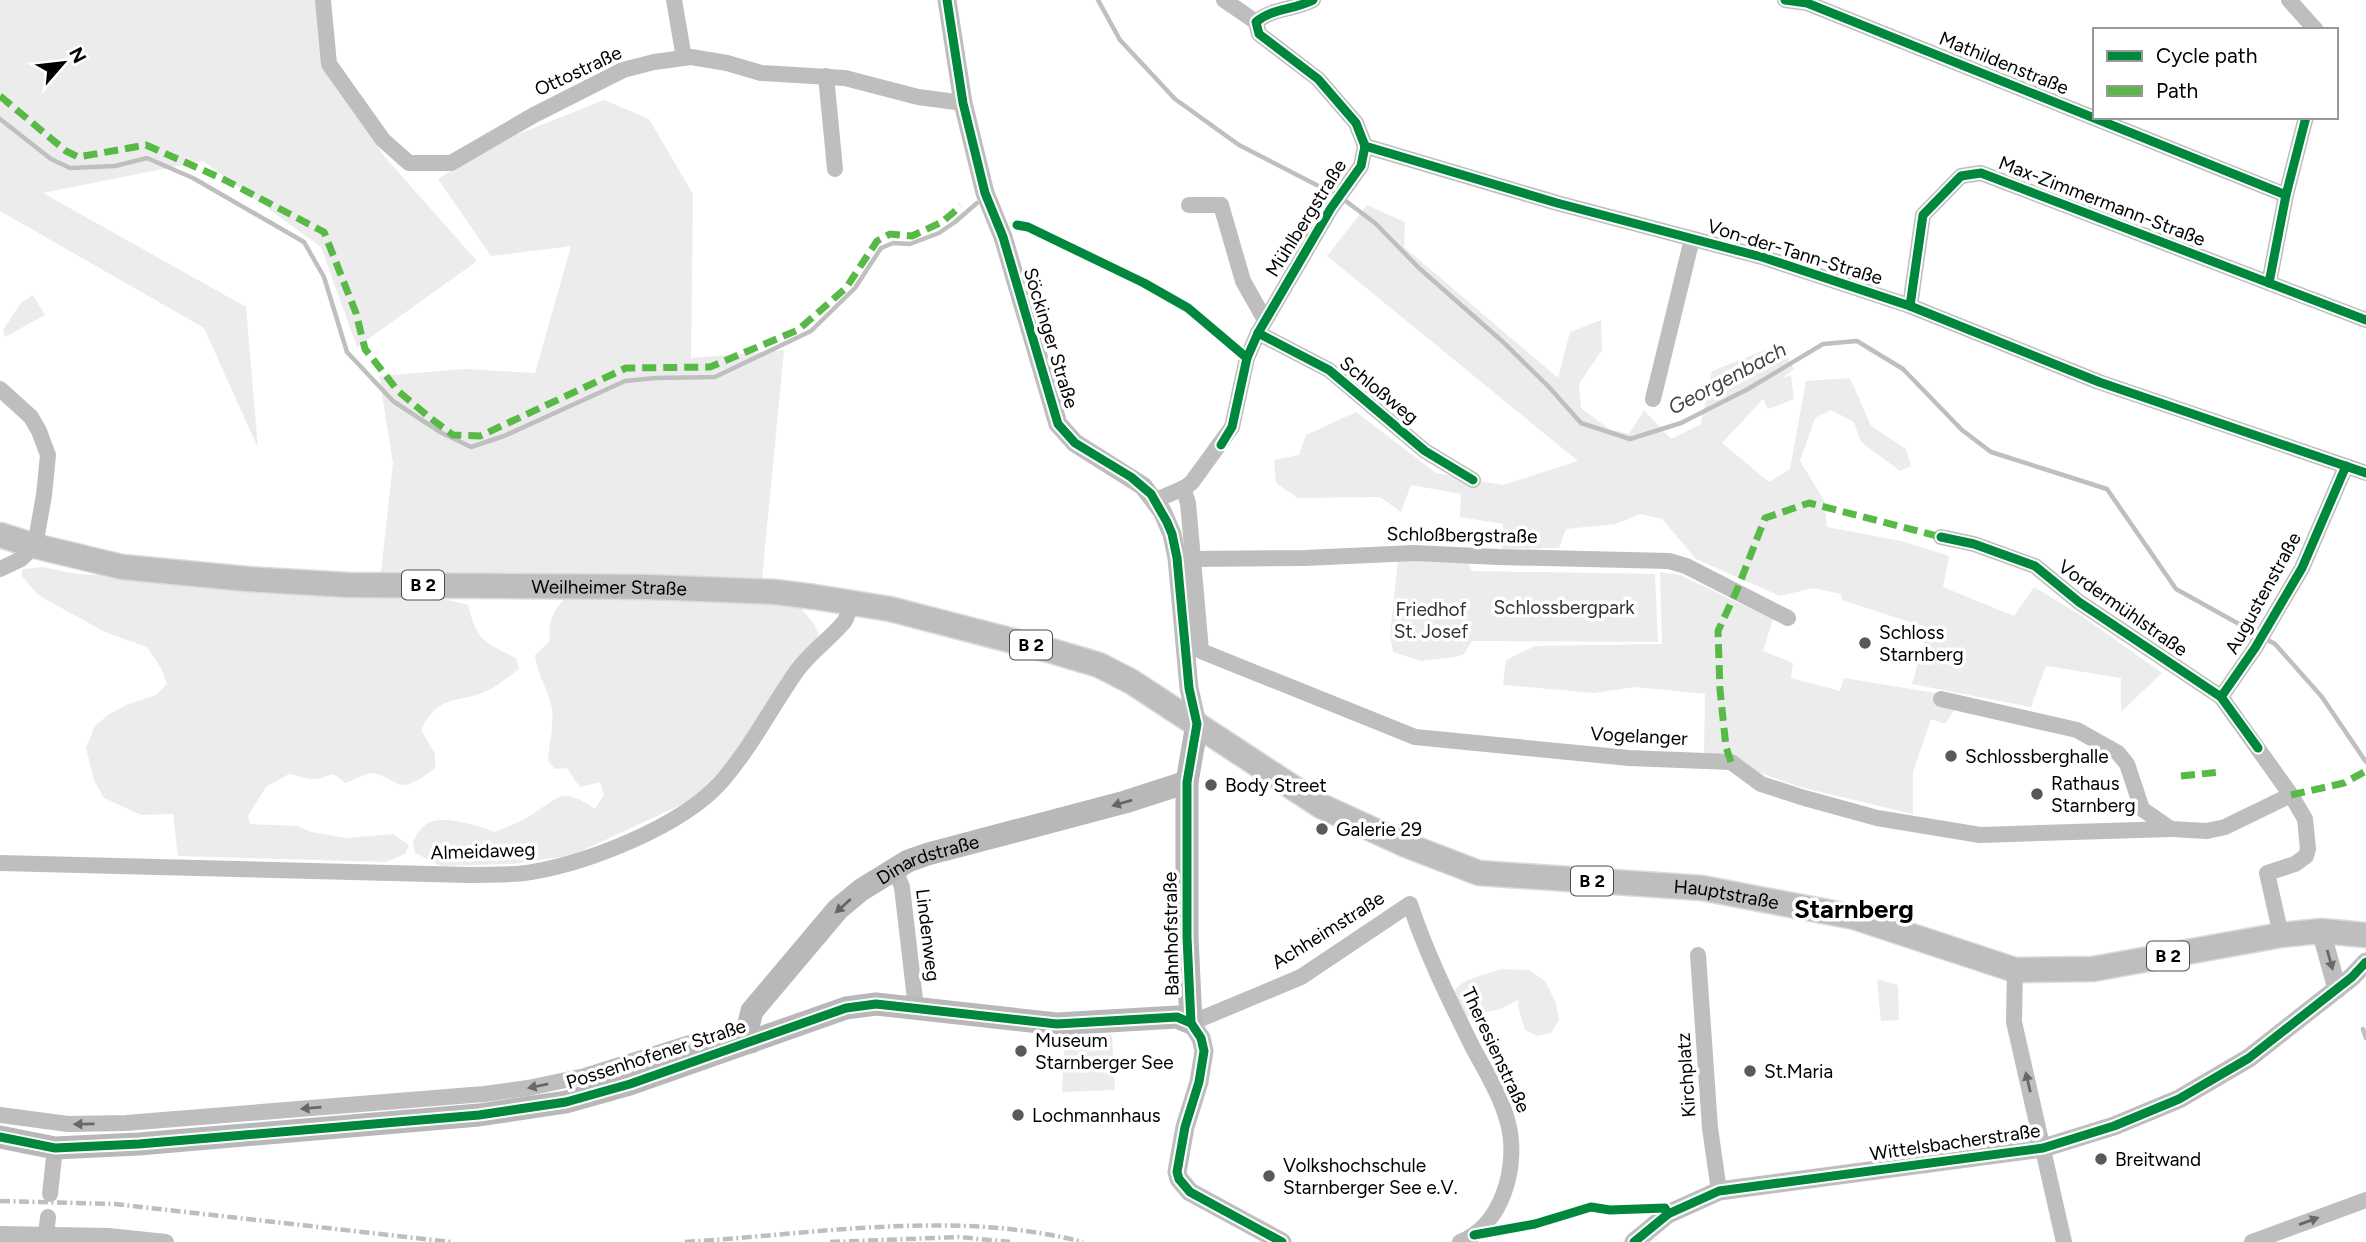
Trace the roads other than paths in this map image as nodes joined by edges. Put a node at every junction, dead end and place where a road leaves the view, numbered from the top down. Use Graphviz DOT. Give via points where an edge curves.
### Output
graph roads {
  1 [pos="323,0"];
  2 [pos="674,0"];
  3 [pos="947,0"];
  4 [pos="1224,0"];
  5 [pos="1313,0"];
  6 [pos="1785,0"];
  7 [pos="2289,0"];
  8 [pos="1256,22"];
  9 [pos="2314,28"];
  10 [pos="684,58"];
  11 [pos="825,76"];
  12 [pos="963,103"];
  13 [pos="2093,118"];
  14 [pos="2096,119"];
  15 [pos="2305,119"];
  16 [pos="1364,146"];
  17 [pos="835,169"];
  18 [pos="2286,195"];
  19 [pos="1189,205"];
  20 [pos="1692,239"];
  21 [pos="2269,284"];
  22 [pos="1910,306"];
  23 [pos="2366,320"];
  24 [pos="1262,326"];
  25 [pos="0,389"];
  26 [pos="1653,399"];
  27 [pos="2346,466"];
  28 [pos="2366,473"];
  29 [pos="1473,480"];
  30 [pos="1183,488"];
  31 [pos="1156,500"];
  32 [pos="0,535"];
  33 [pos="1941,537"];
  34 [pos="35,546"];
  35 [pos="1193,559"];
  36 [pos="0,569"];
  37 [pos="850,602"];
  38 [pos="1788,618"];
  39 [pos="2221,696"];
  40 [pos="1941,699"];
  41 [pos="1197,724"];
  42 [pos="1187,782"];
  43 [pos="2291,795"];
  44 [pos="2171,829"];
  45 [pos="0,863"];
  46 [pos="895,869"];
  47 [pos="1410,904"];
  48 [pos="2321,932"];
  49 [pos="2281,935"];
  50 [pos="2366,935"];
  51 [pos="1698,955"];
  52 [pos="2366,961"];
  53 [pos="2015,970"];
  54 [pos="2337,989"];
  55 [pos="916,1008"];
  56 [pos="1191,1023"];
  57 [pos="751,1042"];
  58 [pos="720,1053"];
  59 [pos="0,1115"];
  60 [pos="0,1137"];
  61 [pos="55,1147"];
  62 [pos="2043,1148"];
  63 [pos="1719,1191"];
  64 [pos="50,1194"];
  65 [pos="2366,1200"];
  66 [pos="48,1217"];
  67 [pos="0,1234"];
  68 [pos="46,1235"];
  69 [pos="166,1242"];
  70 [pos="1282,1242"];
  71 [pos="1460,1242"];
  72 [pos="1634,1242"];
  73 [pos="2064,1242"];
  74 [pos="2252,1242"];
  1 -- 10 [label="street, Ottostraße" via="329,64 383,139 409,163 451,163 623,70"];
  2 -- 10 [label="street"];
  3 -- 12 [label="street, Söckinger Straße"];
  4 -- 8 [label="street, Mühlbergstraße"];
  5 -- 8 [label="street" via="1266,13"];
  6 -- 13 [label="street, Mathildenstraße" via="1807,3"];
  7 -- 9 [label="street"];
  8 -- 16 [label="street, Mühlbergstraße" via="1259,34 1318,79 1356,123"];
  10 -- 11 [label="street, Ottostraße" via="727,63 761,74"];
  11 -- 12 [label="street, Ottostraße"];
  11 -- 17 [label="street"];
  12 -- 31 [label="street, Söckinger Straße" via="985,193 1003,237 1058,424 1075,443 1132,477"];
  14 -- 18 [label="street, Mathildenstraße"];
  15 -- 18 [label="street"];
  16 -- 20 [label="street, Von-der-Tann-Straße"];
  16 -- 24 [label="street, Mühlbergstraße" via="1361,166"];
  18 -- 21 [label="street"];
  19 -- 24 [label="street" via="1221,205"];
  20 -- 22 [label="street, Von-der-Tann-Straße"];
  20 -- 26 [label="street, Von-der-Tann-Straße"];
  21 -- 22 [label="street, Max-Zimmermann-Straße" via="1981,173 1961,176 1923,215"];
  21 -- 23 [label="street, Max-Zimmermann-Straße"];
  22 -- 27 [label="street, Von-der-Tann-Straße" via="2099,382"];
  24 -- 29 [label="street, Schloßweg" via="1329,370 1425,451"];
  24 -- 30 [label="street, Mühlbergstraße" via="1243,374 1232,427"];
  25 -- 34 [label="street" via="32,417 48,455"];
  27 -- 28 [label="street, Von-der-Tann-Straße"];
  27 -- 39 [label="street, Augustenstraße" via="2302,568"];
  30 -- 31 [label="street, Mühlbergstraße"];
  30 -- 35 [label="street"];
  31 -- 41 [label="street, Söckinger Straße" via="1177,558 1189,688"];
  32 -- 34 [label="main road, Weilheimer Straße / B 2"];
  33 -- 39 [label="street, Vordermühlstraße" via="2035,566"];
  34 -- 36 [label="street"];
  34 -- 37 [label="main road, Weilheimer Straße / B 2" via="122,567 247,579 348,585 663,587 775,592"];
  35 -- 38 [label="street, Schloßbergstraße" via="1414,552 1669,561"];
  35 -- 44 [label="street, Vogelanger" via="1201,651 1415,737 1629,758 1731,762 1761,784 1801,797 1877,818 1980,835"];
  37 -- 41 [label="main road, Weilheimer Straße / B 2" via="1099,664"];
  37 -- 45 [label="street, Almeidaweg" via="845,621 800,666 735,765 704,799 586,860 529,873 468,875"];
  39 -- 43 [label="street, Vordermühlstraße"];
  40 -- 44 [label="street" via="2077,730 2118,753 2127,764 2142,809"];
  41 -- 42 [label="main road, Bahnhofstraße"];
  41 -- 53 [label="main road, Hauptstraße / B 2" via="1321,806 1479,873 1737,894 1854,917"];
  42 -- 46 [label="main road, Dinardstraße, one-way" via="928,855"];
  42 -- 56 [label="main road, Bahnhofstraße"];
  43 -- 44 [label="street" via="2225,827"];
  43 -- 49 [label="street, Vordermühlstraße" via="2305,819 2308,849 2295,864 2267,873"];
  46 -- 55 [label="street, Lindenweg" via="902,887"];
  46 -- 57 [label="main road, Dinardstraße, one-way" via="838,909 752,1011 747,1031"];
  47 -- 56 [label="street, Achheimstraße" via="1301,977"];
  47 -- 71 [label="street, Theresienstraße" via="1440,980 1503,1108 1511,1139 1510,1169 1496,1211 1489,1222"];
  48 -- 49 [label="main road, Hauptstraße / B 2"];
  48 -- 50 [label="main road, Hauptstraße"];
  48 -- 54 [label="street, one-way"];
  49 -- 53 [label="main road, Hauptstraße / B 2" via="2092,969"];
  51 -- 63 [label="street, Kirchplatz"];
  52 -- 54 [label="street, Wittelsbacherstraße"];
  62 -- 53 [label="street, one-way" via="2014,1022"];
  54 -- 62 [label="street, Wittelsbacherstraße" via="2249,1058 2179,1098 2114,1126"];
  55 -- 56 [label="main road, Possenhofener Straße" via="1045,1024 1177,1017"];
  55 -- 57 [label="main road, Possenhofener Straße" via="876,1004 846,1008"];
  56 -- 70 [label="street, Bahnhofstraße" via="1204,1051 1177,1163 1179,1179 1190,1192"];
  57 -- 58 [label="main road, Possenhofener Straße"];
  58 -- 59 [label="street, Possenhofener Straße, one-way" via="690,1043 565,1081 484,1094 127,1124 68,1124"];
  58 -- 61 [label="main road, Possenhofener Straße" via="566,1102 491,1113 153,1143"];
  60 -- 61 [label="main road, Possenhofener Straße"];
  61 -- 64 [label="street"];
  62 -- 63 [label="street, Wittelsbacherstraße"];
  62 -- 73 [label="street"];
  63 -- 72 [label="street, Wittelsbacherstraße" via="1668,1214"];
  74 -- 65 [label="street, one-way"];
  66 -- 68 [label="street"];
  67 -- 68 [label="street"];
  68 -- 69 [label="street"];
}
